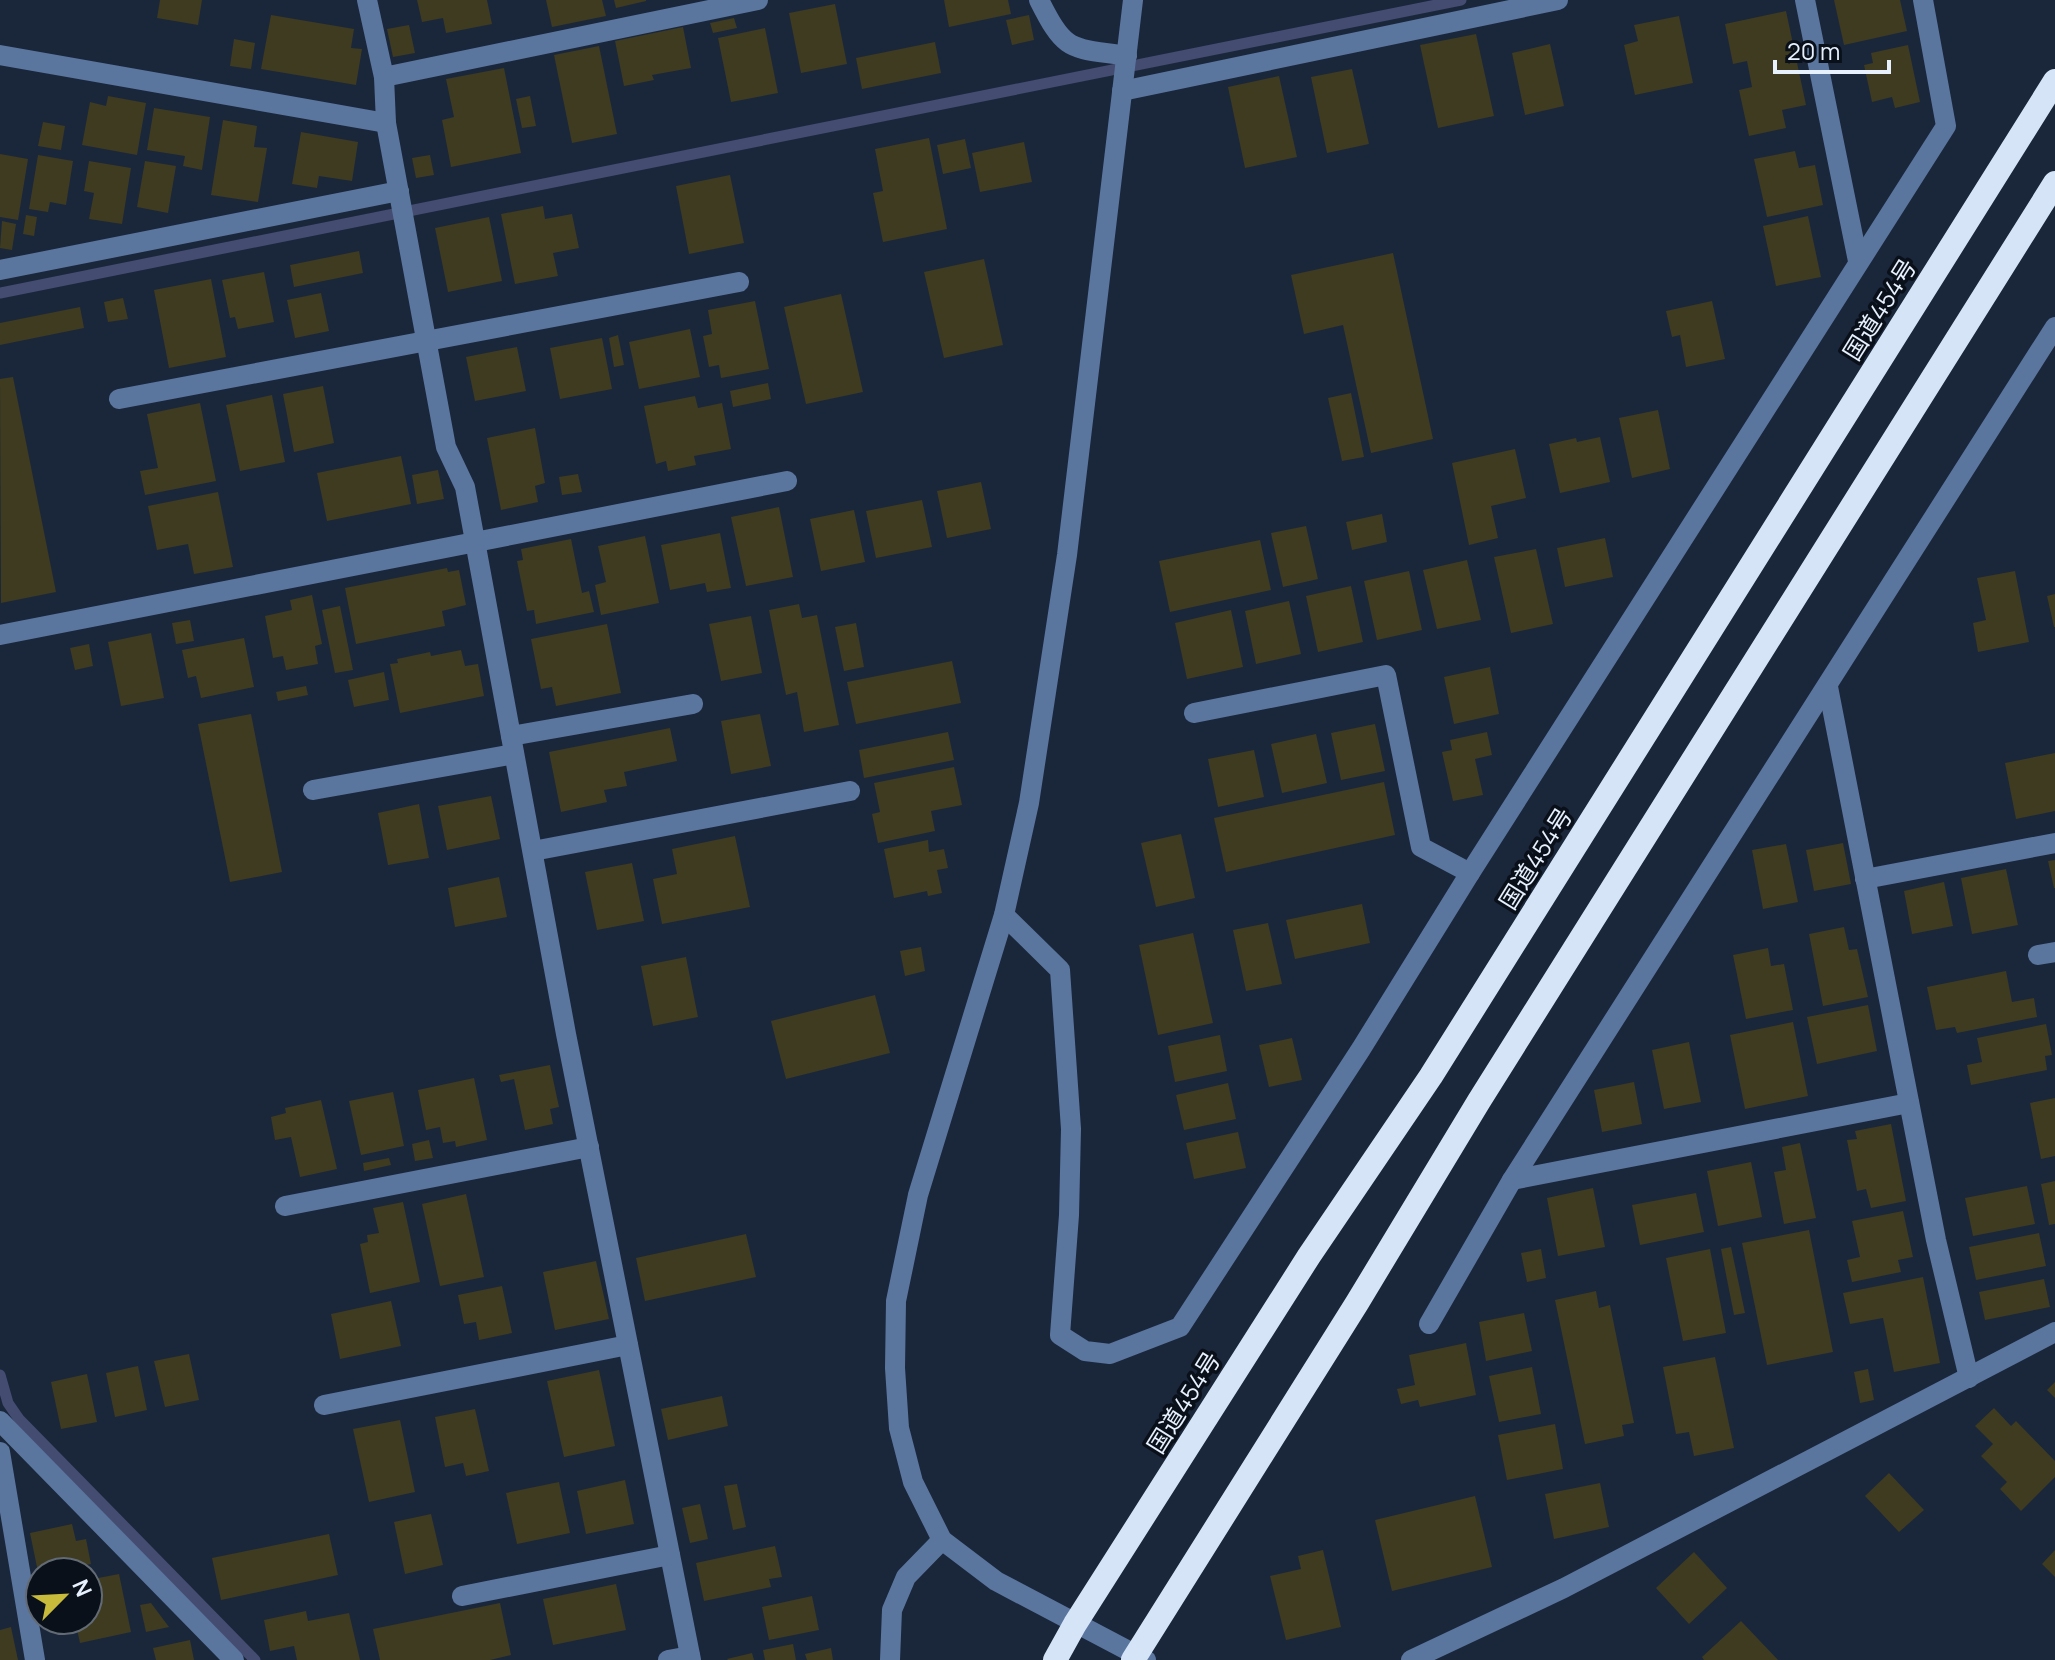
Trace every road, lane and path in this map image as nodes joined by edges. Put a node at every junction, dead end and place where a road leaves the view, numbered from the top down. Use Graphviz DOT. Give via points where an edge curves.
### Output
graph roads {
  1 [pos="367,0"];
  2 [pos="758,0"];
  3 [pos="1039,0"];
  4 [pos="1133,0"];
  5 [pos="1558,0"];
  6 [pos="1805,0"];
  7 [pos="1923,0"];
  8 [pos="0,55"];
  9 [pos="1127,56"];
  10 [pos="384,77"];
  11 [pos="2055,81"];
  12 [pos="1122,91"];
  13 [pos="386,123"];
  14 [pos="2055,183"];
  15 [pos="401,204"];
  16 [pos="1858,261"];
  17 [pos="0,270"];
  18 [pos="739,282"];
  19 [pos="2055,327"];
  20 [pos="426,342"];
  21 [pos="119,399"];
  22 [pos="787,481"];
  23 [pos="475,543"];
  24 [pos="0,635"];
  25 [pos="1828,687"];
  26 [pos="693,704"];
  27 [pos="1194,713"];
  28 [pos="513,745"];
  29 [pos="313,790"];
  30 [pos="850,791"];
  31 [pos="2055,843"];
  32 [pos="533,851"];
  33 [pos="1470,873"];
  34 [pos="1865,879"];
  35 [pos="1004,915"];
  36 [pos="1909,1103"];
  37 [pos="589,1147"];
  38 [pos="1512,1180"];
  39 [pos="285,1206"];
  40 [pos="1429,1324"];
  41 [pos="2055,1332"];
  42 [pos="628,1345"];
  43 [pos="1969,1378"];
  44 [pos="324,1405"];
  45 [pos="0,1421"];
  46 [pos="0,1452"];
  47 [pos="942,1540"];
  48 [pos="670,1555"];
  49 [pos="462,1596"];
  50 [pos="1075,1624"];
  51 [pos="691,1658"];
  52 [pos="1138,1658"];
  53 [pos="35,1660"];
  54 [pos="234,1660"];
  55 [pos="668,1660"];
  56 [pos="890,1660"];
  57 [pos="1055,1660"];
  58 [pos="1411,1660"];
  1 -- 10 [label="street"];
  2 -- 10 [label="street"];
  3 -- 9 [label="street" via="1056,34 1070,45"];
  4 -- 9 [label="street"];
  5 -- 12 [label="street"];
  6 -- 16 [label="street"];
  7 -- 16 [label="street" via="1946,126"];
  8 -- 13 [label="street"];
  9 -- 12 [label="street"];
  10 -- 13 [label="street"];
  11 -- 50 [label="highway, 国道454号" via="1440,1062 1309,1256"];
  12 -- 35 [label="street" via="1067,555 1029,803"];
  13 -- 15 [label="street"];
  14 -- 52 [label="highway" via="1496,1074"];
  15 -- 17 [label="street"];
  15 -- 20 [label="street"];
  16 -- 33 [label="street"];
  18 -- 20 [label="street"];
  19 -- 25 [label="street"];
  20 -- 21 [label="street"];
  20 -- 23 [label="street" via="446,447 465,487"];
  22 -- 23 [label="street"];
  23 -- 24 [label="street"];
  23 -- 28 [label="street"];
  25 -- 34 [label="street"];
  25 -- 38 [label="street"];
  26 -- 28 [label="street"];
  27 -- 33 [label="street" via="1386,675 1421,847"];
  28 -- 29 [label="street"];
  28 -- 32 [label="street"];
  30 -- 32 [label="street"];
  31 -- 34 [label="street"];
  32 -- 37 [label="street"];
  33 -- 35 [label="street" via="1180,1327 1110,1354 1085,1351 1060,1335 1071,1129 1060,970"];
  34 -- 36 [label="street"];
  35 -- 47 [label="street" via="918,1195 896,1301 899,1428 913,1482"];
  36 -- 38 [label="street"];
  36 -- 43 [label="street"];
  37 -- 39 [label="street"];
  37 -- 42 [label="street"];
  38 -- 40 [label="street"];
  41 -- 43 [label="street"];
  42 -- 44 [label="street"];
  42 -- 48 [label="street"];
  43 -- 58 [label="street" via="1564,1588"];
  45 -- 54 [label="street"];
  46 -- 53 [label="street"];
  47 -- 50 [label="street" via="996,1581"];
  47 -- 56 [label="street" via="906,1577 892,1610"];
  48 -- 49 [label="street"];
  48 -- 51 [label="street"];
  50 -- 52 [label="street"];
  50 -- 57 [label="highway, 国道454号"];
  51 -- 55 [label="street"];
}
